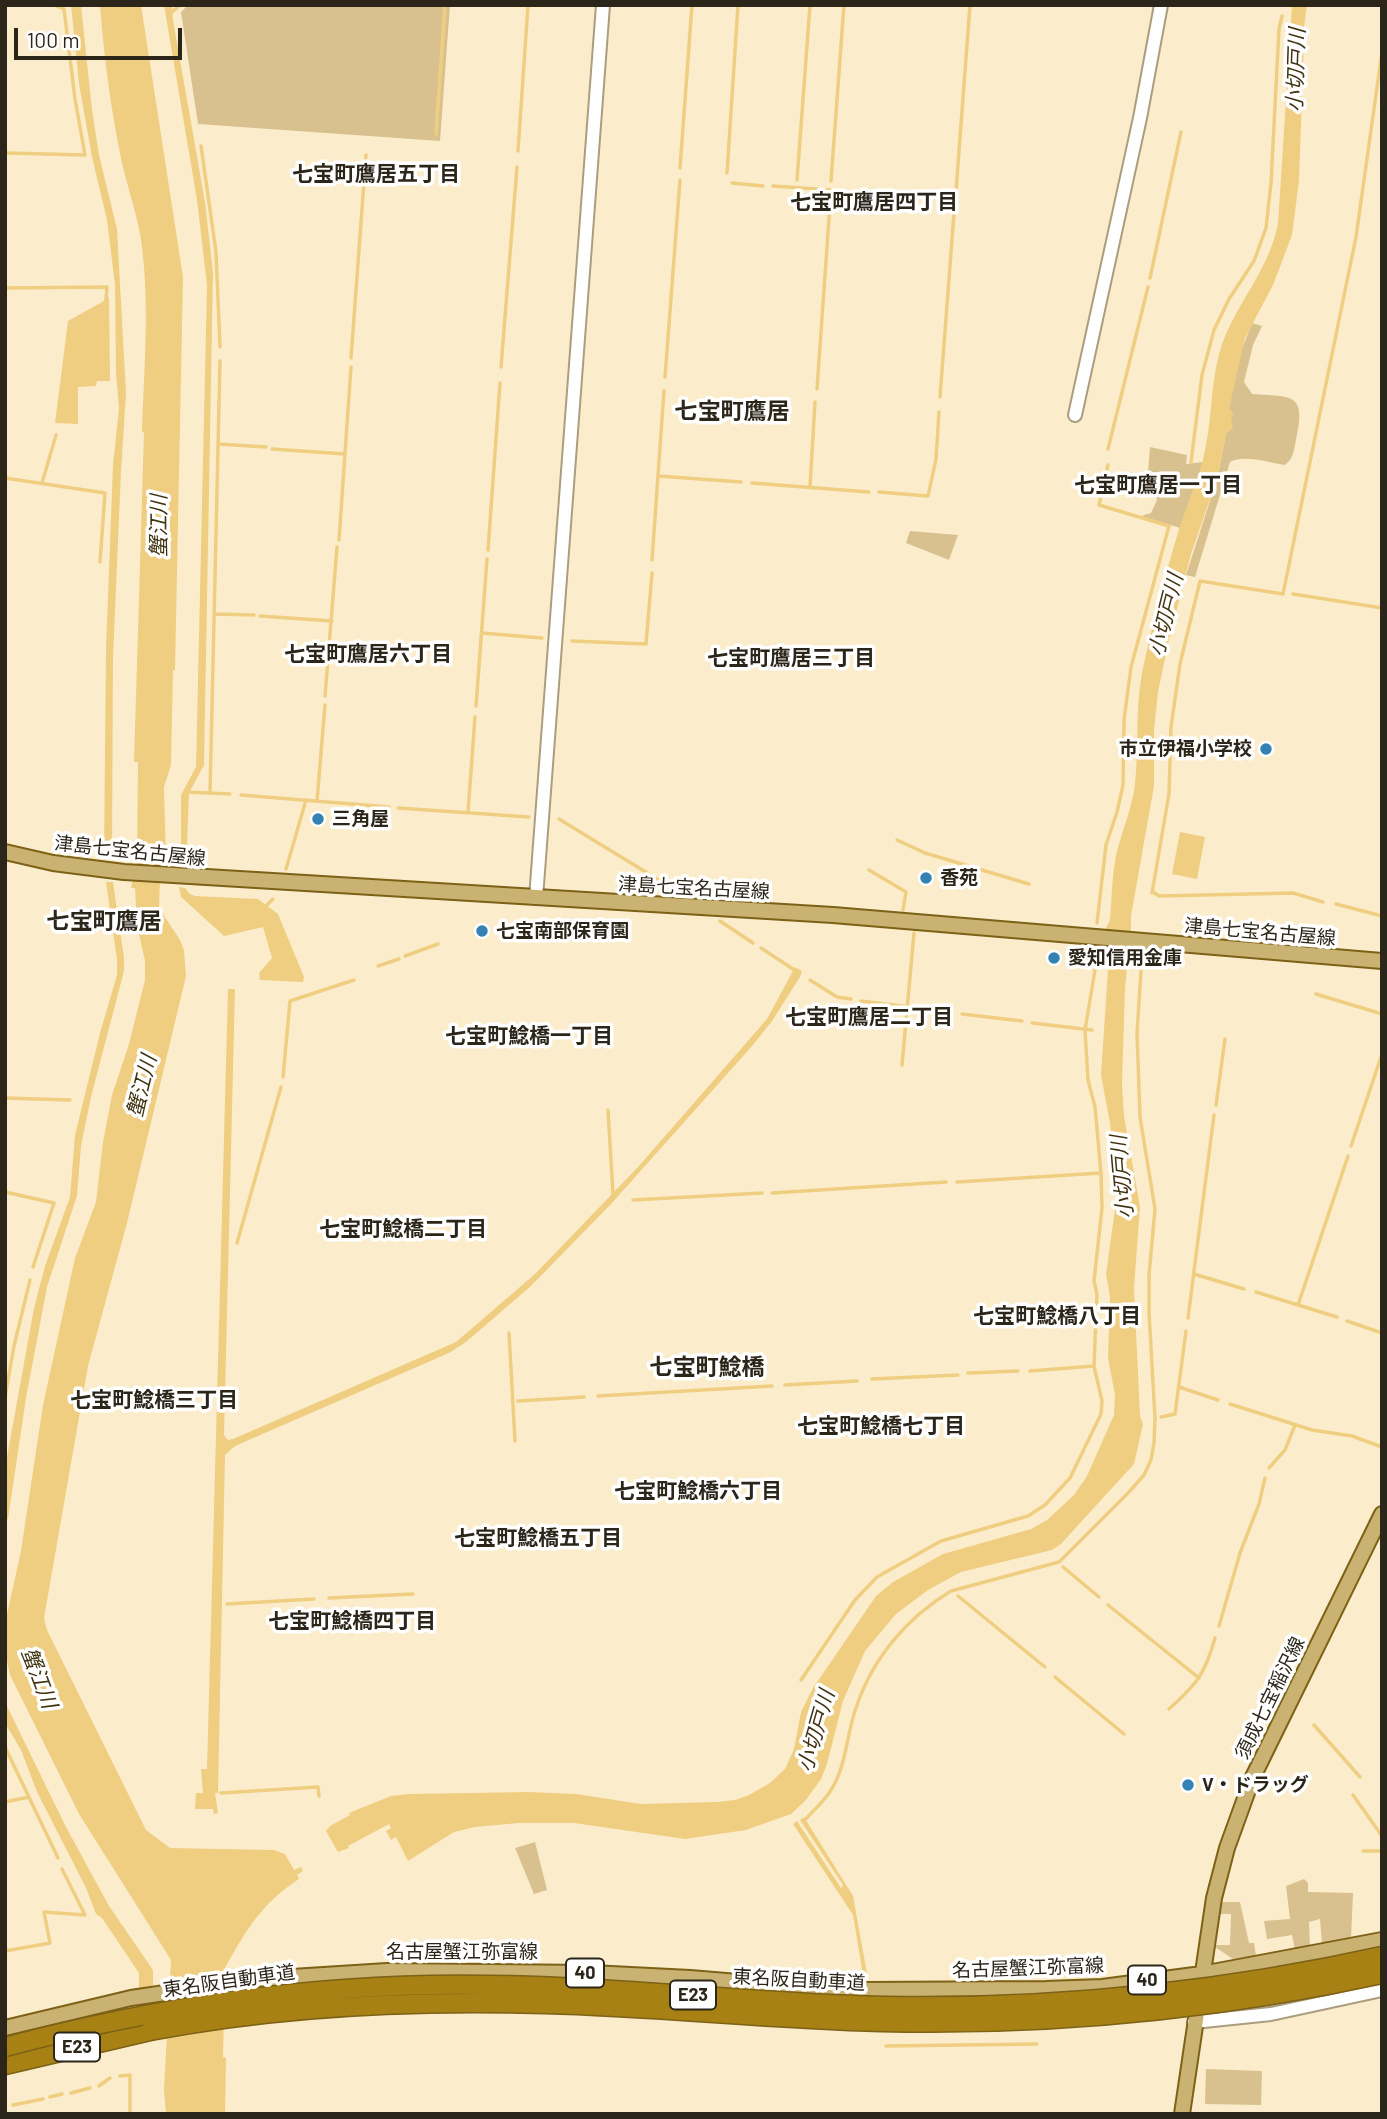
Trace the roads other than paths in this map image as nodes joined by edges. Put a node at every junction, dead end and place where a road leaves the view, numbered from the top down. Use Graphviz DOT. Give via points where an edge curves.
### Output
graph roads {
  1 [pos="603,5"];
  2 [pos="1161,5"];
  3 [pos="1075,415"];
  4 [pos="5,852"];
  5 [pos="536,898"];
  6 [pos="1382,961"];
  7 [pos="1382,1514"];
  8 [pos="1382,1940"];
  9 [pos="1382,1956"];
  10 [pos="1202,1973"];
  11 [pos="1382,1974"];
  12 [pos="1382,1990"];
  13 [pos="1194,2022"];
  14 [pos="5,2028"];
  15 [pos="5,2047"];
  16 [pos="5,2065"];
  17 [pos="1182,2114"];
  1 -- 5 [label="street"];
  2 -- 3 [label="street"];
  4 -- 5 [label="main road, 津島七宝名古屋線" via="53,863 169,876"];
  5 -- 6 [label="main road, 津島七宝名古屋線" via="833,915"];
  7 -- 10 [label="main road, 須成七宝稲沢線" via="1252,1779 1214,1898"];
  8 -- 10 [label="main road, 名古屋蟹江弥富線 / 40"];
  9 -- 15 [label="highway, 東名阪自動車道 / E23, bridge" via="1208,1987 1099,2000 1000,2005 882,2006 546,1986 358,1988 154,2012"];
  10 -- 13 [label="main road, 須成七宝稲沢線"];
  10 -- 14 [label="main road, 名古屋蟹江弥富線 / 40" via="1102,1987 978,1991 811,1988 559,1972 387,1971 260,1979 131,1998"];
  11 -- 16 [label="highway, 東名阪自動車道 / E23, bridge" via="1223,2003 1047,2020 881,2022 545,2004 361,2006 183,2026"];
  12 -- 13 [label="street" via="1271,2014"];
  13 -- 17 [label="main road, 須成七宝稲沢線"];
}
